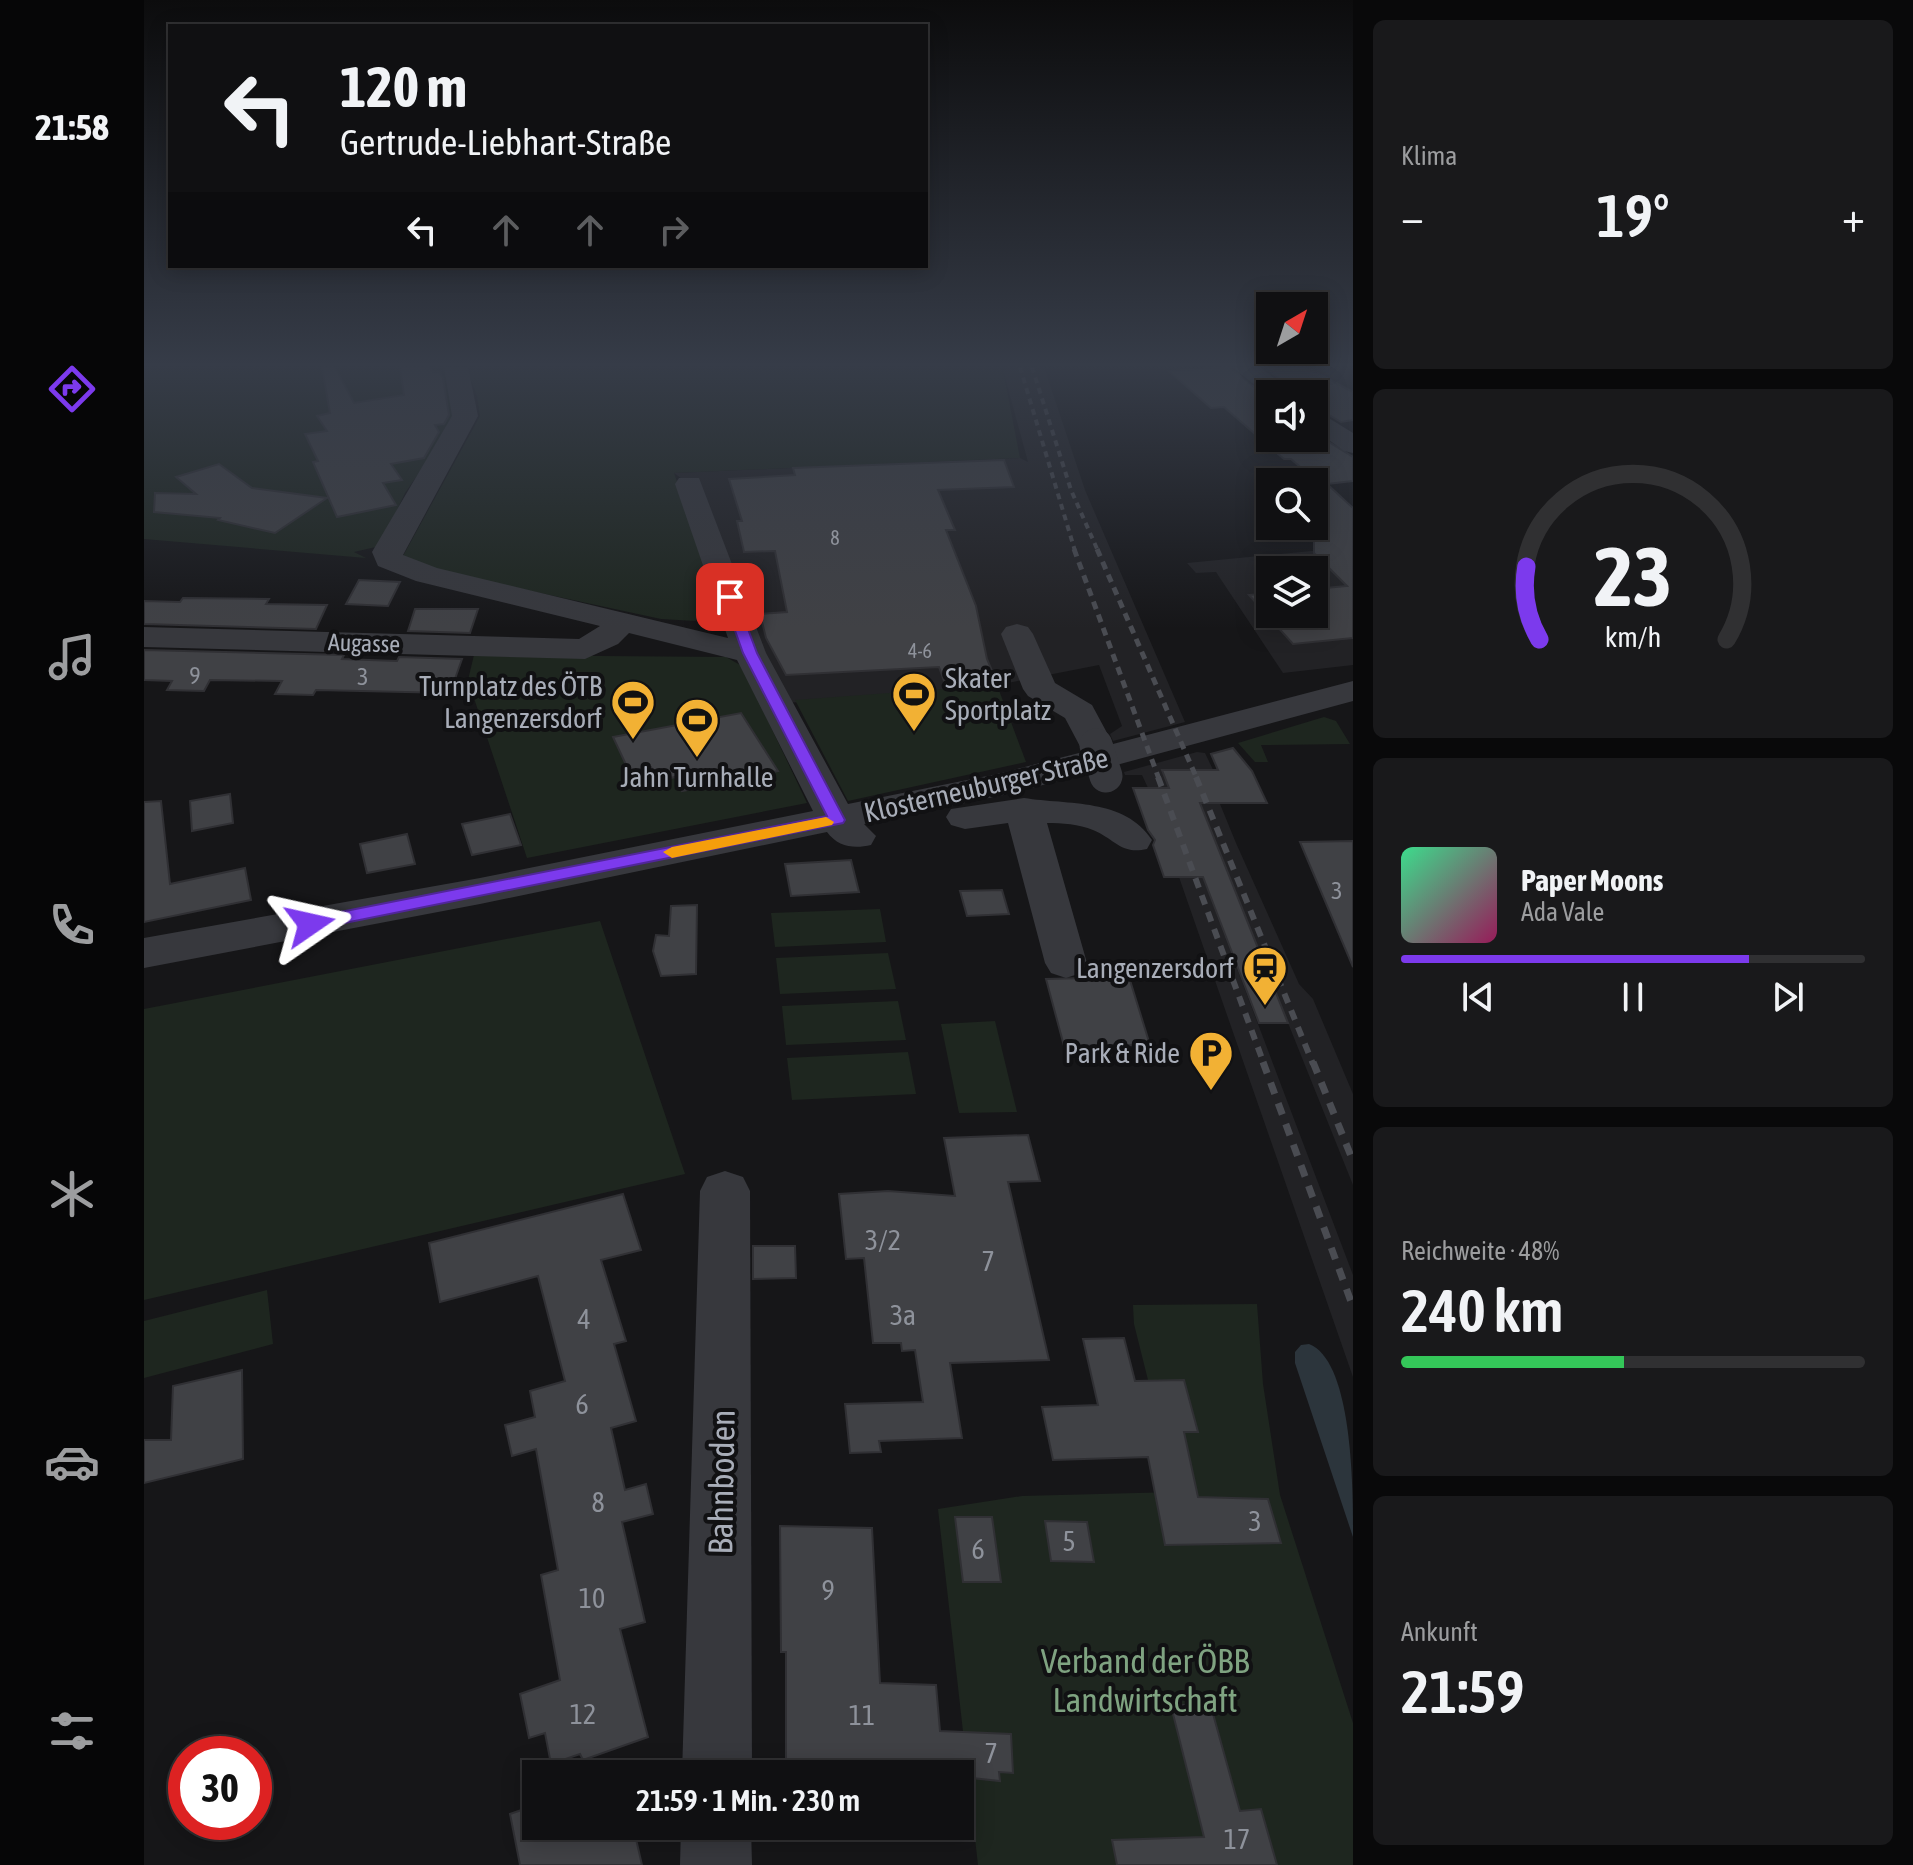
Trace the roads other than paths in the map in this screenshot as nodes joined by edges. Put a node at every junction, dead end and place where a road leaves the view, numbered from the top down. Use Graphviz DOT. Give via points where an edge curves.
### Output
graph roads {
  1 [pos="442,454"];
  2 [pos="689,484"];
  3 [pos="623,622"];
  4 [pos="1017,634"];
  5 [pos="144,637"];
  6 [pos="750,653"];
  7 [pos="1230,703"];
  8 [pos="1347,703"];
  9 [pos="1024,810"];
  10 [pos="837,820"];
  11 [pos="144,953"];
  12 [pos="1066,963"];
  13 [pos="725,1191"];
  14 [pos="717,1760"];
  15 [pos="716,1840"];
  16 [pos="716,1865"];
  1 -- 3 [label="street" via="387,552 389,560 427,575"];
  2 -- 6 [label="street"];
  3 -- 5 [label="street, Augasse" via="585,649"];
  3 -- 6 [label="street"];
  4 -- 9 [label="street" via="1040,689 1080,712 1122,831"];
  6 -- 10 [label="street"];
  7 -- 8 [label="street" via="1312,678"];
  8 -- 10 [label="street, Klosterneuburger Straße"];
  9 -- 10 [label="street" via="983,813 876,838 846,831"];
  9 -- 12 [label="street"];
  10 -- 11 [label="street, Klosterneuburger Straße"];
  13 -- 14 [label="street, Bahnboden"];
  15 -- 16 [label="street"];
}
